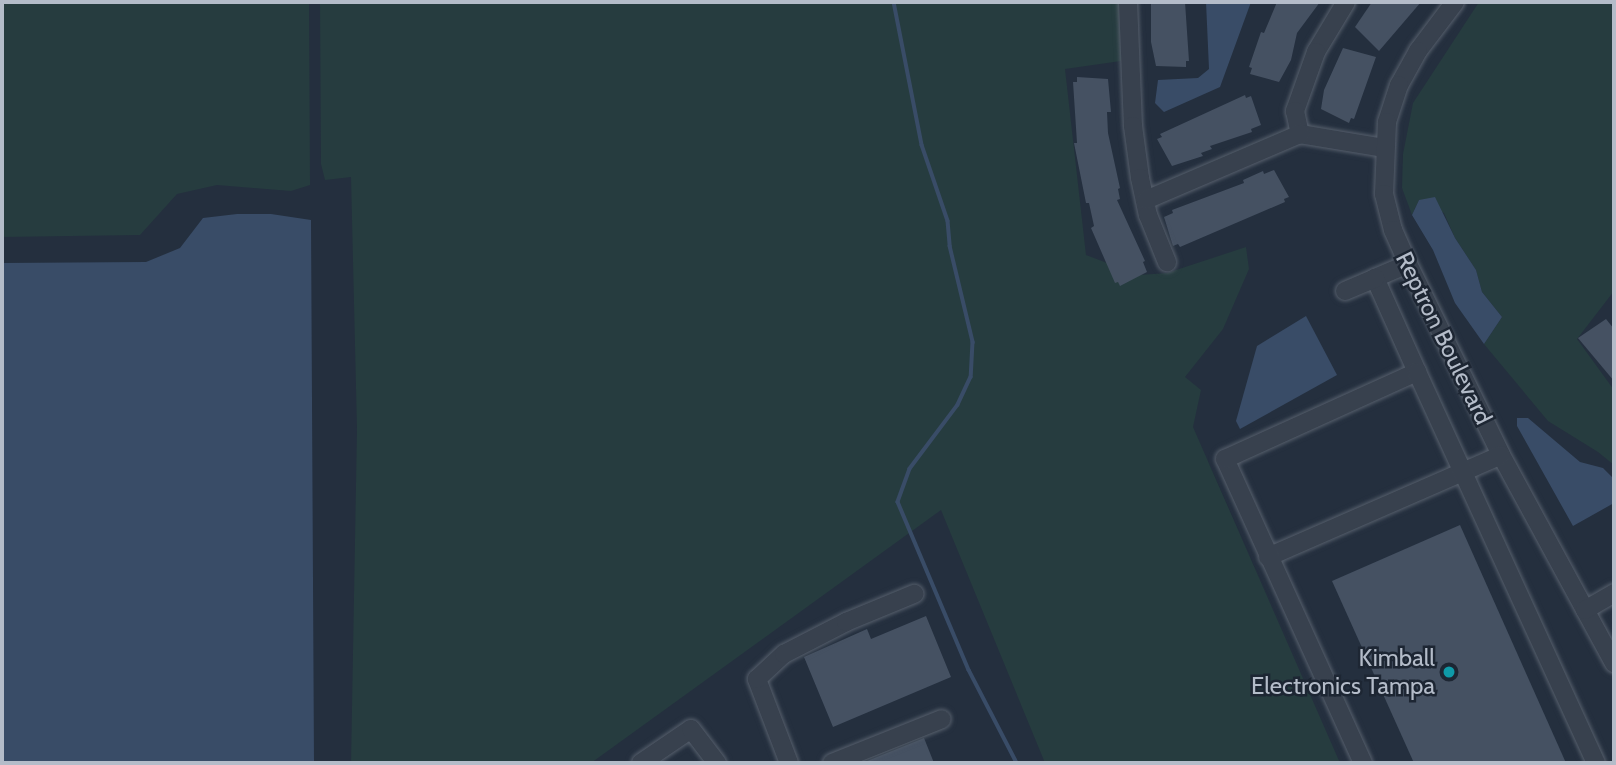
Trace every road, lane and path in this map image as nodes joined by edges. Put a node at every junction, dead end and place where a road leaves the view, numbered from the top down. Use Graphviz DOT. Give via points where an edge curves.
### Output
graph roads {
  1 [pos="1128,2"];
  2 [pos="1346,2"];
  3 [pos="1455,2"];
  4 [pos="1300,134"];
  5 [pos="1385,148"];
  6 [pos="1146,200"];
  7 [pos="1167,262"];
  8 [pos="1408,264"];
  9 [pos="1375,278"];
  10 [pos="1345,291"];
  11 [pos="1417,372"];
  12 [pos="1501,455"];
  13 [pos="1462,473"];
  14 [pos="1268,557"];
  15 [pos="1614,593"];
  16 [pos="914,594"];
  17 [pos="1585,610"];
  18 [pos="1614,663"];
  19 [pos="942,719"];
  20 [pos="641,763"];
  21 [pos="718,763"];
  22 [pos="789,763"];
  23 [pos="832,763"];
  24 [pos="1363,763"];
  25 [pos="1596,763"];
  1 -- 6 [label="street" via="1133,126"];
  2 -- 4 [label="street" via="1315,52 1295,111"];
  3 -- 5 [label="street, Reptron Boulevard" via="1399,85 1387,122"];
  4 -- 5 [label="street"];
  4 -- 6 [label="street"];
  5 -- 8 [label="street, Reptron Boulevard" via="1384,194"];
  6 -- 7 [label="street"];
  8 -- 9 [label="street"];
  8 -- 12 [label="street, Reptron Boulevard"];
  9 -- 10 [label="street"];
  9 -- 11 [label="street"];
  11 -- 13 [label="street"];
  11 -- 14 [label="street" via="1225,459"];
  12 -- 13 [label="street"];
  12 -- 17 [label="street, Reptron Boulevard"];
  13 -- 14 [label="street"];
  13 -- 25 [label="street"];
  14 -- 24 [label="street"];
  15 -- 17 [label="street"];
  16 -- 22 [label="street" via="784,654 757,680"];
  17 -- 18 [label="street, Reptron Boulevard"];
  19 -- 23 [label="street"];
  20 -- 21 [label="street" via="691,729"];
}
